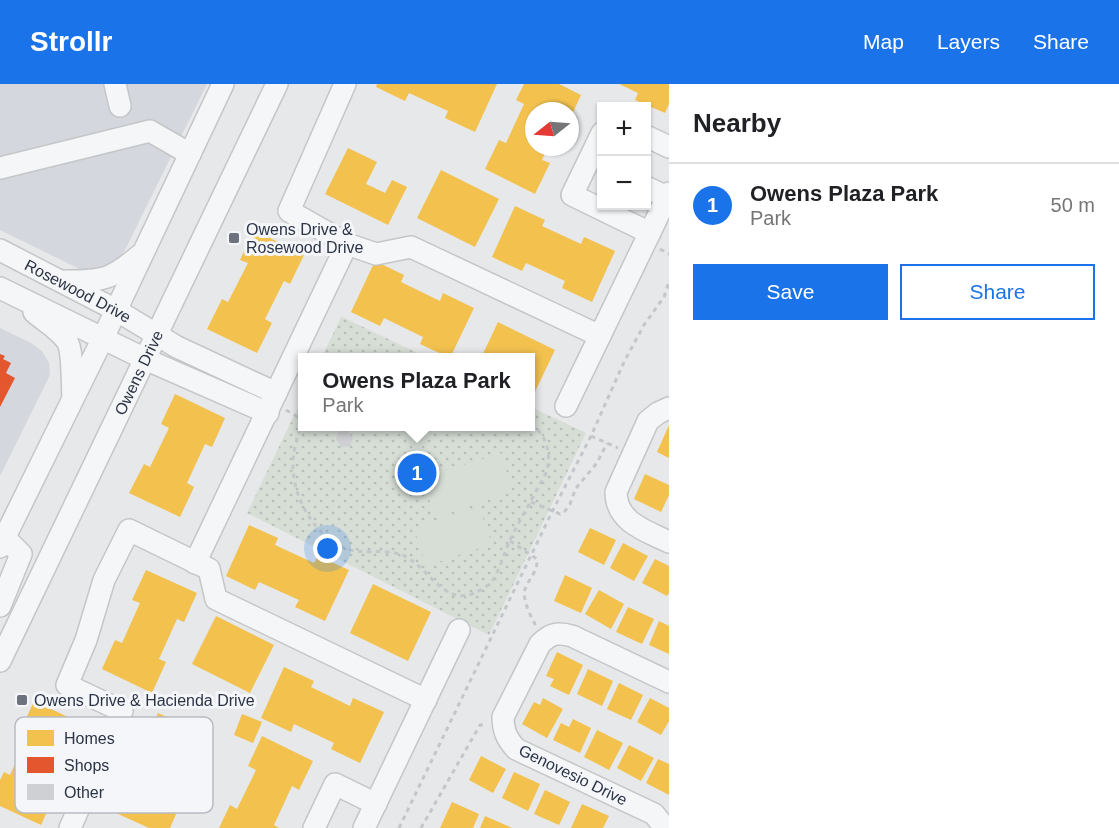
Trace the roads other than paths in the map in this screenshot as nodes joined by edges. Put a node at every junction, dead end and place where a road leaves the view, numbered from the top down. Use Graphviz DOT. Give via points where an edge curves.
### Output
graph roads {
  1 [pos="115,84"];
  2 [pos="223,84"];
  3 [pos="277,84"];
  4 [pos="345,84"];
  5 [pos="120,106"];
  6 [pos="651,138"];
  7 [pos="669,147"];
  8 [pos="190,154"];
  9 [pos="595,162"];
  10 [pos="0,168"];
  11 [pos="651,189"];
  12 [pos="668,195"];
  13 [pos="650,233"];
  14 [pos="347,244"];
  15 [pos="0,250"];
  16 [pos="145,250"];
  17 [pos="61,281"];
  18 [pos="9,292"];
  19 [pos="116,310"];
  20 [pos="157,334"];
  21 [pos="600,336"];
  22 [pos="103,338"];
  23 [pos="145,360"];
  24 [pos="73,398"];
  25 [pos="272,403"];
  26 [pos="566,406"];
  27 [pos="669,408"];
  28 [pos="2,540"];
  29 [pos="669,542"];
  30 [pos="195,563"];
  31 [pos="0,606"];
  32 [pos="459,630"];
  33 [pos="0,661"];
  34 [pos="669,682"];
  35 [pos="426,700"];
  36 [pos="119,717"];
  37 [pos="376,804"];
  38 [pos="77,813"];
  39 [pos="70,828"];
  40 [pos="314,828"];
  41 [pos="364,828"];
  42 [pos="665,828"];
  1 -- 5 [label="street"];
  2 -- 8 [label="street"];
  3 -- 20 [label="street, Owens Drive"];
  4 -- 14 [label="street" via="289,211"];
  6 -- 7 [label="street"];
  8 -- 10 [label="street" via="150,131"];
  8 -- 16 [label="street"];
  9 -- 13 [label="street" via="572,195"];
  11 -- 12 [label="street"];
  12 -- 13 [label="street"];
  13 -- 21 [label="street"];
  14 -- 21 [label="street" via="376,254 411,248"];
  14 -- 25 [label="street"];
  15 -- 17 [label="street, Rosewood Drive"];
  16 -- 17 [label="street" via="117,274 104,279"];
  16 -- 19 [label="street"];
  17 -- 19 [label="street, Rosewood Drive"];
  18 -- 22 [label="street, Rosewood Drive"];
  18 -- 24 [label="street" via="67,341 72,355"];
  19 -- 20 [label="street, Rosewood Drive"];
  19 -- 22 [label="street"];
  20 -- 23 [label="street, Owens Drive"];
  20 -- 25 [label="street, Rosewood Drive"];
  21 -- 26 [label="street"];
  22 -- 23 [label="street, Rosewood Drive"];
  22 -- 24 [label="street"];
  23 -- 25 [label="street, Rosewood Drive"];
  23 -- 33 [label="street, Owens Drive"];
  24 -- 28 [label="street"];
  25 -- 30 [label="street"];
  27 -- 29 [label="street" via="648,421 616,492 616,502 624,517"];
  28 -- 31 [label="street" via="21,554"];
  30 -- 35 [label="street" via="209,569 216,599"];
  30 -- 36 [label="street" via="129,531 104,580 87,640 67,685 122,711"];
  32 -- 35 [label="street"];
  34 -- 42 [label="street, Genovesio Drive" via="572,636 549,635 503,717 503,729 516,749 654,814"];
  35 -- 37 [label="street"];
  37 -- 40 [label="street" via="335,784"];
  37 -- 41 [label="street"];
  38 -- 39 [label="street"];
}
